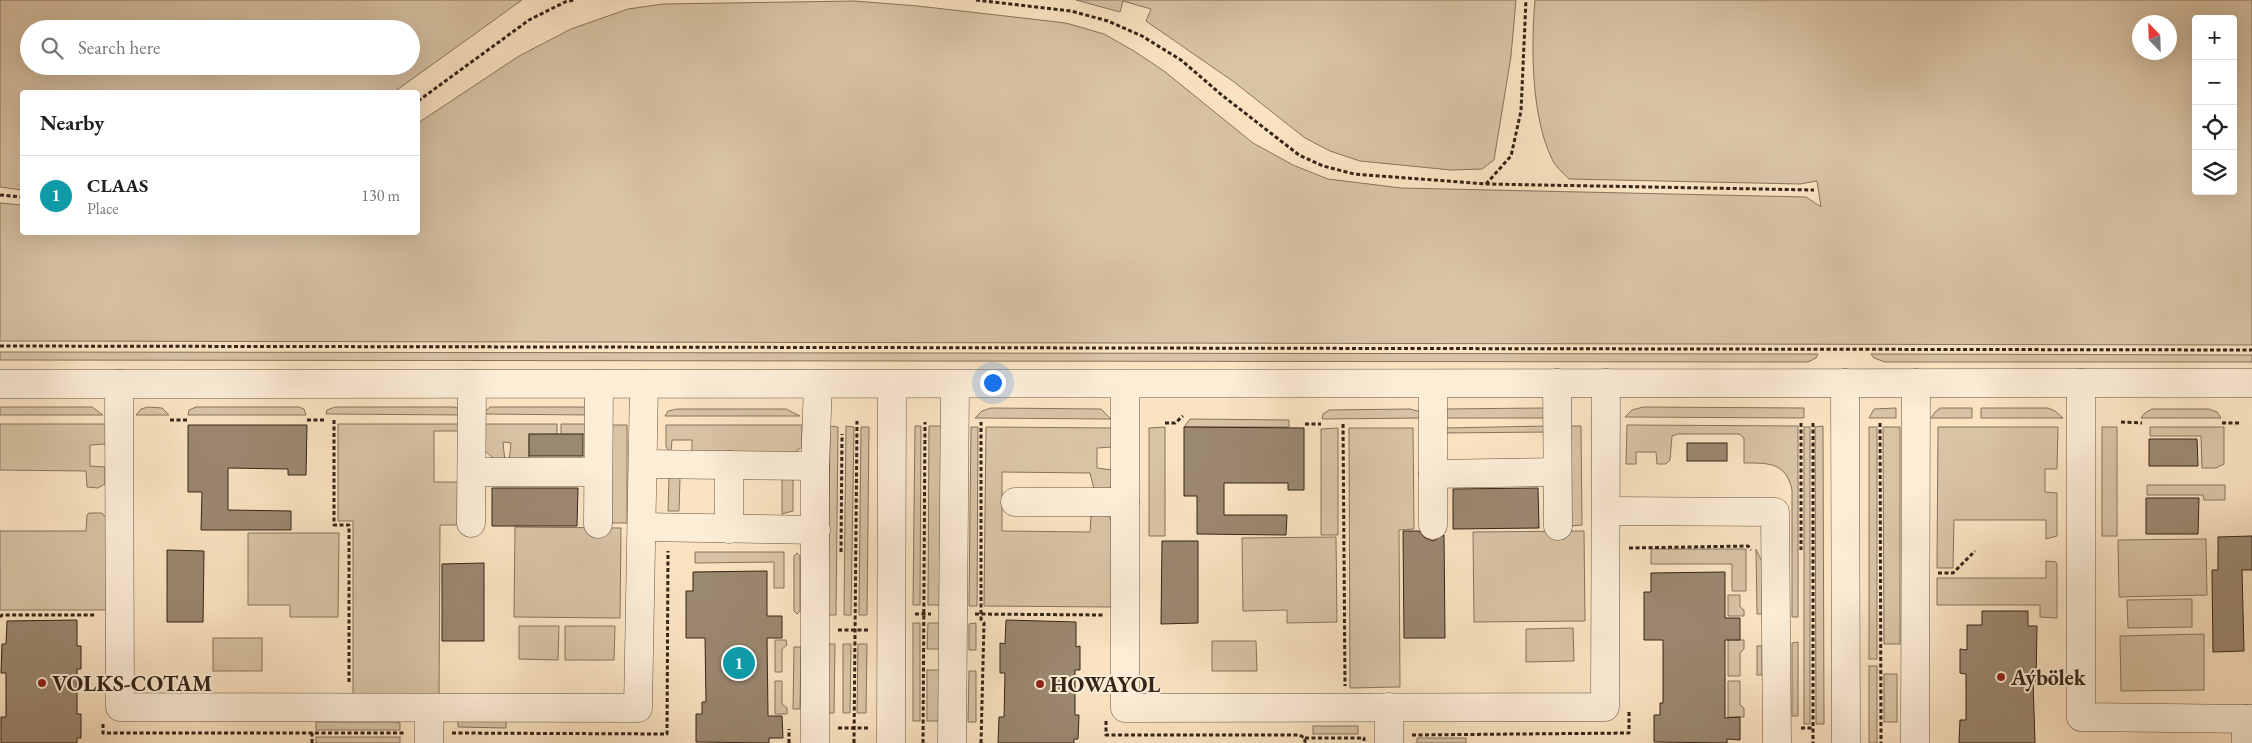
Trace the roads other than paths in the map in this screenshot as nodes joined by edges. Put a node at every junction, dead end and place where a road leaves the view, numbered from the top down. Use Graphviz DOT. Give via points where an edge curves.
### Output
graph roads {
  1 [pos="1557,383"];
  2 [pos="1606,383"];
  3 [pos="1845,383"];
  4 [pos="1916,383"];
  5 [pos="2081,383"];
  6 [pos="2252,383"];
  7 [pos="0,384"];
  8 [pos="119,384"];
  9 [pos="472,384"];
  10 [pos="599,384"];
  11 [pos="644,384"];
  12 [pos="818,384"];
  13 [pos="892,384"];
  14 [pos="955,384"];
  15 [pos="1125,384"];
  16 [pos="1432,384"];
  17 [pos="643,464"];
  18 [pos="729,465"];
  19 [pos="815,466"];
  20 [pos="472,472"];
  21 [pos="598,472"];
  22 [pos="1558,472"];
  23 [pos="1433,474"];
  24 [pos="1015,502"];
  25 [pos="1125,502"];
  26 [pos="1606,511"];
  27 [pos="471,523"];
  28 [pos="598,524"];
  29 [pos="1433,525"];
  30 [pos="1558,526"];
  31 [pos="642,527"];
  32 [pos="729,528"];
  33 [pos="816,530"];
  34 [pos="1389,707"];
  35 [pos="429,708"];
  36 [pos="2248,727"];
  37 [pos="824,736"];
  38 [pos="437,738"];
  39 [pos="1388,739"];
  40 [pos="891,743"];
  41 [pos="952,743"];
  42 [pos="1776,743"];
  43 [pos="1846,743"];
  44 [pos="1915,743"];
  1 -- 2 [label="street"];
  1 -- 16 [label="street"];
  1 -- 22 [label="street"];
  2 -- 3 [label="street"];
  2 -- 26 [label="street"];
  3 -- 4 [label="street"];
  3 -- 43 [label="street"];
  4 -- 5 [label="street"];
  4 -- 44 [label="street"];
  5 -- 6 [label="street"];
  5 -- 36 [label="street" via="2080,717"];
  7 -- 8 [label="street"];
  8 -- 9 [label="street"];
  8 -- 35 [label="street" via="120,707"];
  9 -- 10 [label="street"];
  9 -- 20 [label="street"];
  10 -- 11 [label="street"];
  10 -- 21 [label="street"];
  11 -- 12 [label="street"];
  11 -- 17 [label="street"];
  12 -- 13 [label="street"];
  12 -- 19 [label="street"];
  13 -- 14 [label="street"];
  13 -- 40 [label="street"];
  14 -- 15 [label="street"];
  14 -- 41 [label="street"];
  15 -- 16 [label="street"];
  15 -- 25 [label="street"];
  16 -- 23 [label="street"];
  17 -- 18 [label="street"];
  17 -- 31 [label="street"];
  18 -- 19 [label="street"];
  18 -- 32 [label="street"];
  19 -- 33 [label="street"];
  20 -- 21 [label="street"];
  20 -- 27 [label="street"];
  21 -- 28 [label="street"];
  22 -- 23 [label="street"];
  22 -- 30 [label="street"];
  23 -- 29 [label="street"];
  24 -- 25 [label="street"];
  25 -- 34 [label="street" via="1125,708"];
  26 -- 34 [label="street" via="1605,707"];
  26 -- 42 [label="street" via="1775,512"];
  31 -- 32 [label="street"];
  31 -- 35 [label="street" via="638,708"];
  32 -- 33 [label="street"];
  33 -- 37 [label="street"];
  34 -- 39 [label="street"];
  35 -- 38 [label="street"];
}
